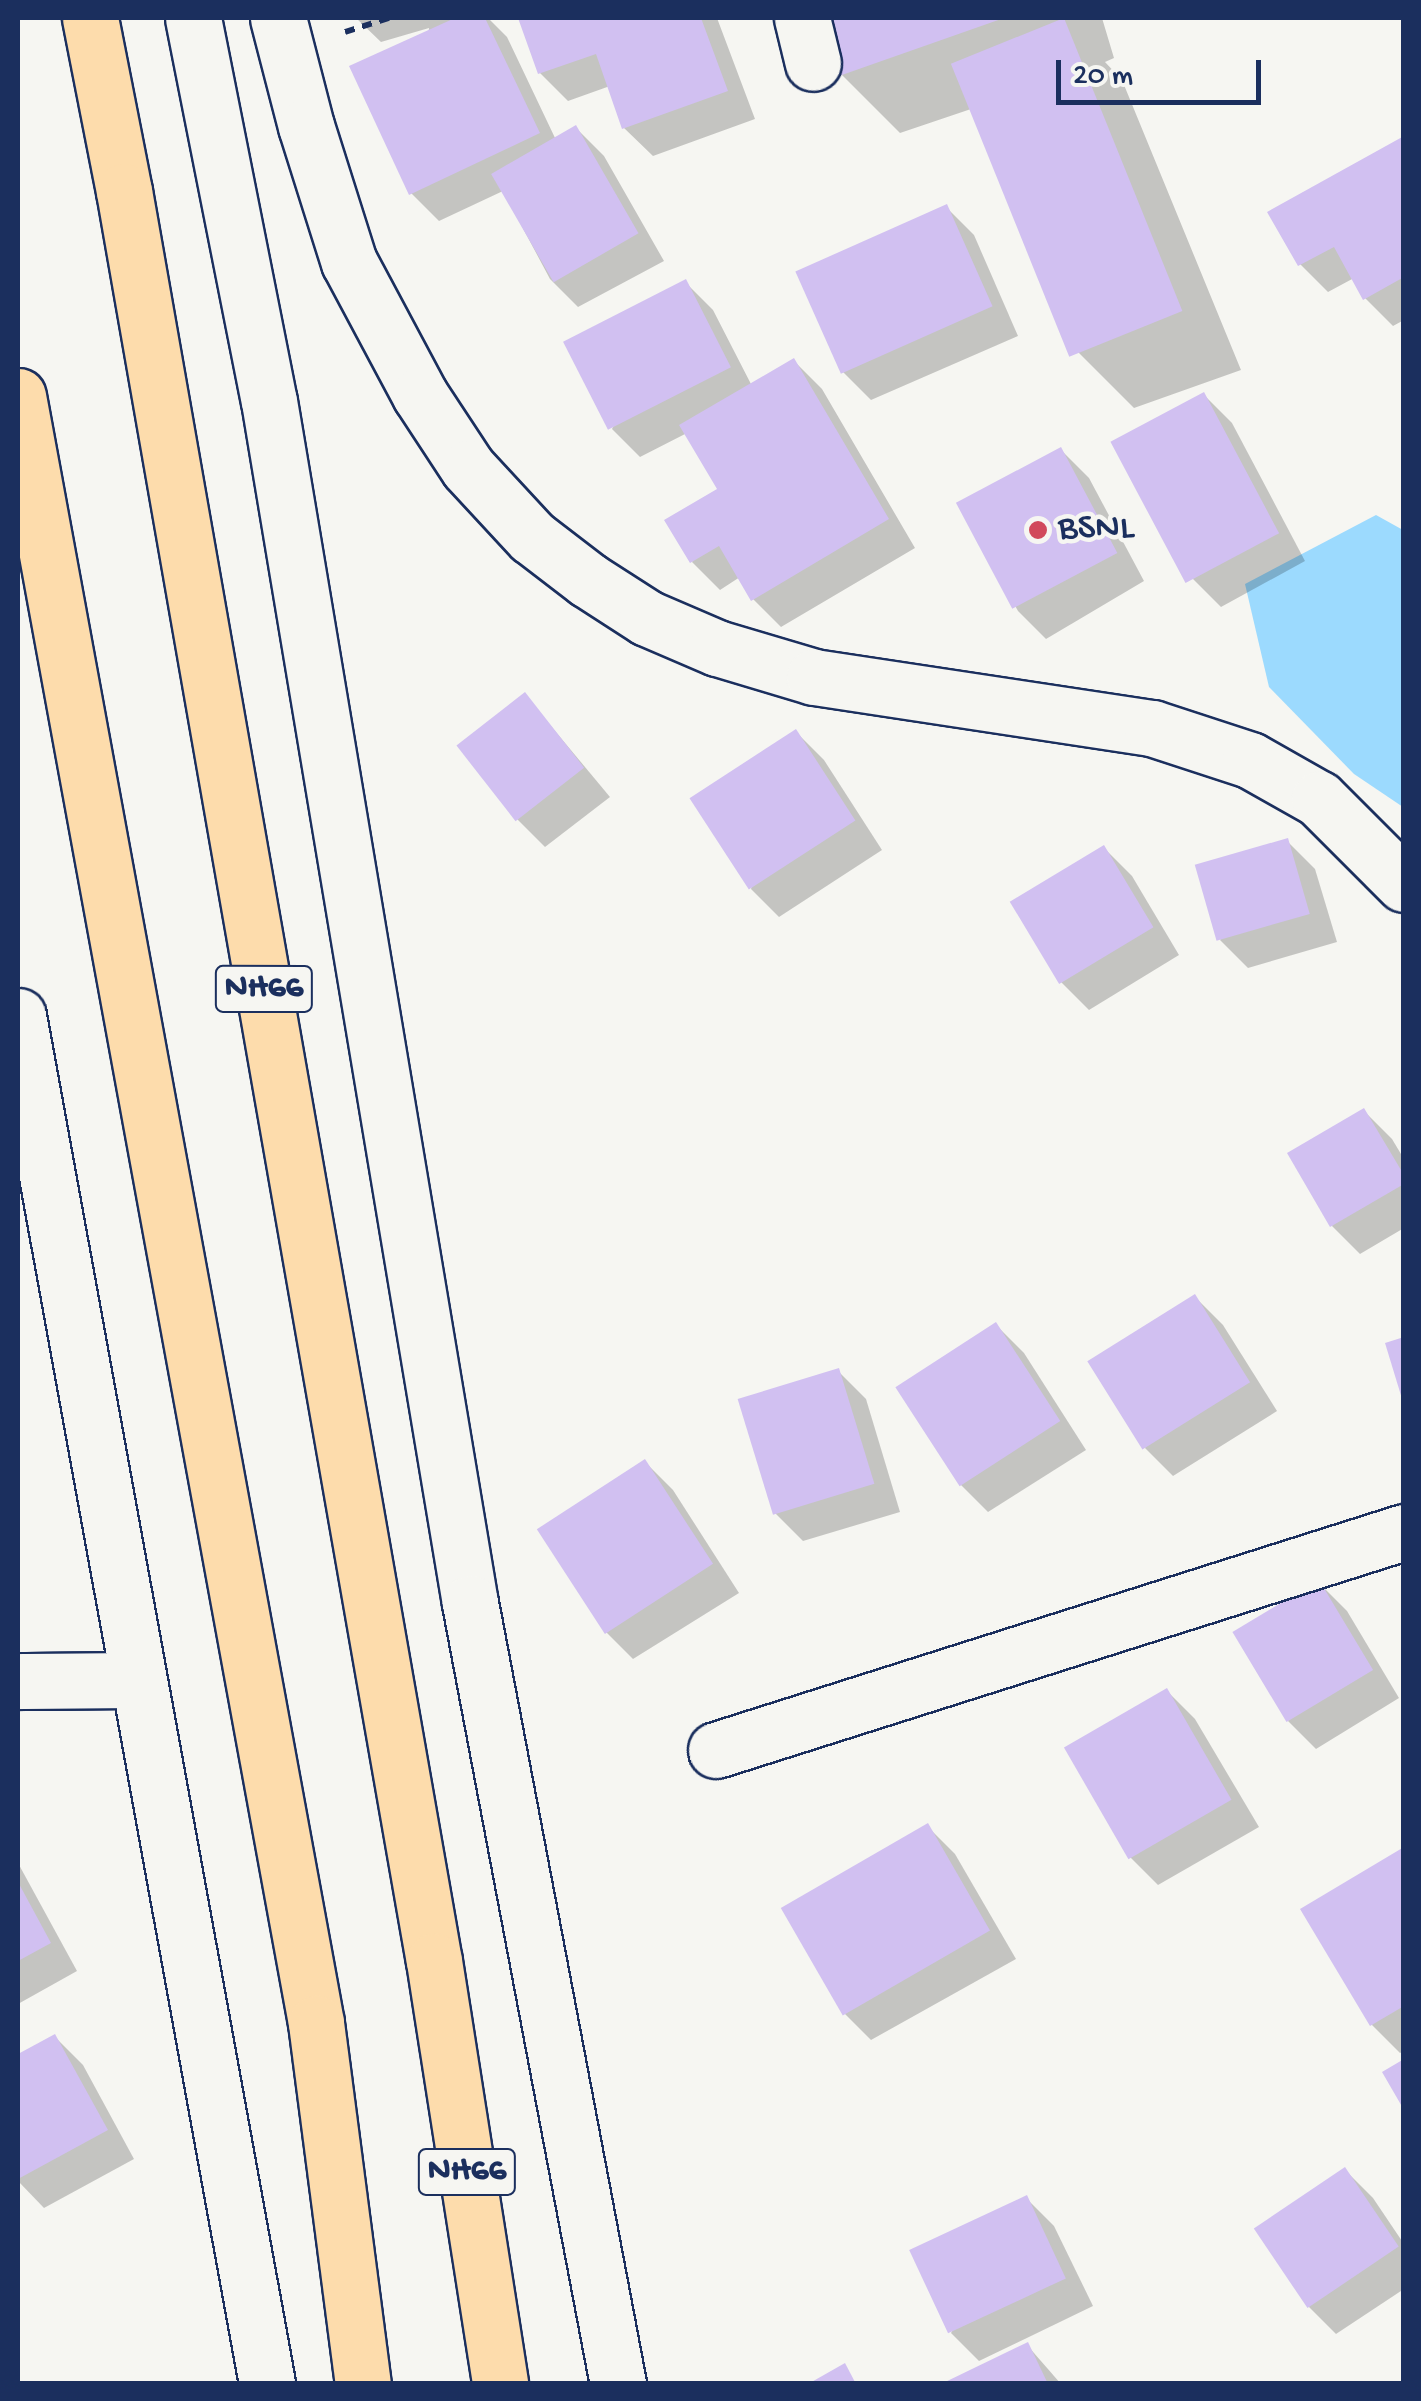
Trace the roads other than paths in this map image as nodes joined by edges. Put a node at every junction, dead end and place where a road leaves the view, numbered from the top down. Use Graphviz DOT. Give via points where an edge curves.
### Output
graph roads {
  1 [pos="90,18"];
  2 [pos="192,18"];
  3 [pos="278,18"];
  4 [pos="18,396"];
  5 [pos="1404,884"];
  6 [pos="18,1016"];
  7 [pos="1404,1532"];
  8 [pos="135,1680"];
  9 [pos="18,1681"];
  10 [pos="716,1750"];
  11 [pos="267,2384"];
  12 [pos="363,2384"];
  13 [pos="500,2384"];
  14 [pos="618,2384"];
  1 -- 13 [label="highway, NH66" via="430,1942"];
  2 -- 14 [label="street" via="270,401 470,1603"];
  3 -- 5 [label="street" via="349,262 420,396 468,468 532,536 588,580 647,618 717,648 814,676 1152,728 1250,760 1318,798"];
  4 -- 12 [label="highway" via="316,2023"];
  6 -- 8 [label="street"];
  7 -- 10 [label="street"];
  8 -- 9 [label="street"];
  8 -- 11 [label="street"];
}
